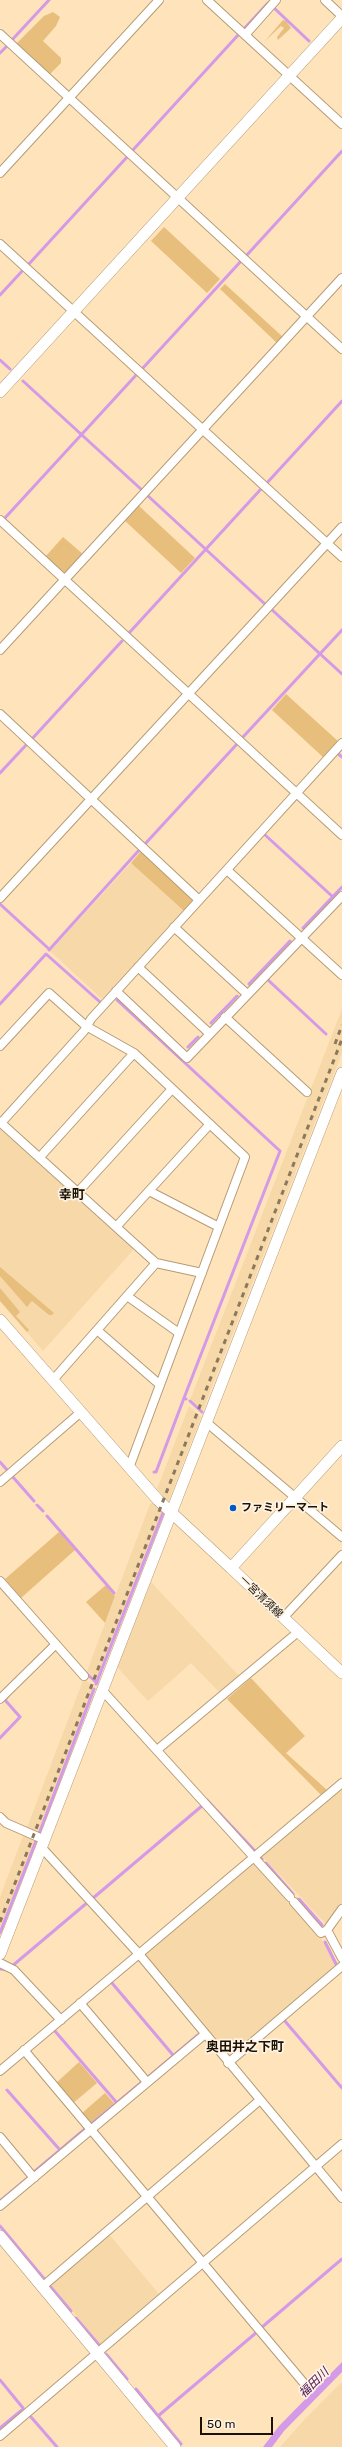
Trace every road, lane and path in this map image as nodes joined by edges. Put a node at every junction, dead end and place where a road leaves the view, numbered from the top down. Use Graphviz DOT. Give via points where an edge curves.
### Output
graph roads {
  1 [pos="159,0"];
  2 [pos="207,0"];
  3 [pos="276,0"];
  4 [pos="325,0"];
  5 [pos="342,17"];
  6 [pos="0,34"];
  7 [pos="245,35"];
  8 [pos="290,76"];
  9 [pos="70,97"];
  10 [pos="342,124"];
  11 [pos="0,173"];
  12 [pos="179,198"];
  13 [pos="0,244"];
  14 [pos="342,278"];
  15 [pos="74,311"];
  16 [pos="307,317"];
  17 [pos="342,349"];
  18 [pos="0,392"];
  19 [pos="203,430"];
  20 [pos="0,520"];
  21 [pos="342,527"];
  22 [pos="327,543"];
  23 [pos="342,557"];
  24 [pos="65,580"];
  25 [pos="0,650"];
  26 [pos="189,694"];
  27 [pos="0,714"];
  28 [pos="342,743"];
  29 [pos="296,793"];
  30 [pos="91,799"];
  31 [pos="342,835"];
  32 [pos="227,870"];
  33 [pos="342,896"];
  34 [pos="0,898"];
  35 [pos="199,900"];
  36 [pos="174,927"];
  37 [pos="301,939"];
  38 [pos="138,967"];
  39 [pos="342,975"];
  40 [pos="116,991"];
  41 [pos="246,994"];
  42 [pos="225,1017"];
  43 [pos="86,1026"];
  44 [pos="209,1033"];
  45 [pos="0,1046"];
  46 [pos="134,1053"];
  47 [pos="342,1073"];
  48 [pos="172,1089"];
  49 [pos="307,1092"];
  50 [pos="1,1122"];
  51 [pos="210,1124"];
  52 [pos="40,1158"];
  53 [pos="149,1191"];
  54 [pos="78,1192"];
  55 [pos="116,1227"];
  56 [pos="219,1227"];
  57 [pos="156,1263"];
  58 [pos="202,1272"];
  59 [pos="127,1296"];
  60 [pos="0,1320"];
  61 [pos="97,1330"];
  62 [pos="178,1333"];
  63 [pos="53,1380"];
  64 [pos="159,1384"];
  65 [pos="81,1412"];
  66 [pos="206,1422"];
  67 [pos="340,1451"];
  68 [pos="129,1468"];
  69 [pos="0,1482"];
  70 [pos="295,1497"];
  71 [pos="170,1512"];
  72 [pos="342,1537"];
  73 [pos="342,1555"];
  74 [pos="231,1568"];
  75 [pos="0,1581"];
  76 [pos="283,1618"];
  77 [pos="298,1632"];
  78 [pos="56,1644"];
  79 [pos="342,1674"];
  80 [pos="84,1676"];
  81 [pos="102,1690"];
  82 [pos="0,1700"];
  83 [pos="157,1750"];
  84 [pos="342,1783"];
  85 [pos="0,1817"];
  86 [pos="43,1844"];
  87 [pos="254,1857"];
  88 [pos="342,1909"];
  89 [pos="327,1930"];
  90 [pos="0,1954"];
  91 [pos="139,1954"];
  92 [pos="342,1958"];
  93 [pos="0,1963"];
  94 [pos="342,1966"];
  95 [pos="80,2003"];
  96 [pos="61,2020"];
  97 [pos="204,2034"];
  98 [pos="24,2050"];
  99 [pos="228,2063"];
  100 [pos="0,2071"];
  101 [pos="147,2082"];
  102 [pos="260,2100"];
  103 [pos="91,2131"];
  104 [pos="0,2137"];
  105 [pos="342,2144"];
  106 [pos="315,2166"];
  107 [pos="34,2178"];
  108 [pos="147,2197"];
  109 [pos="342,2198"];
  110 [pos="0,2206"];
  111 [pos="0,2236"];
  112 [pos="202,2262"];
  113 [pos="42,2286"];
  114 [pos="98,2353"];
  115 [pos="308,2388"];
  116 [pos="0,2436"];
  117 [pos="175,2447"];
  1 -- 9 [label="street"];
  2 -- 7 [label="street"];
  3 -- 7 [label="street"];
  4 -- 5 [label="street"];
  5 -- 8 [label="street"];
  6 -- 9 [label="street"];
  7 -- 8 [label="street"];
  8 -- 10 [label="street"];
  8 -- 12 [label="street"];
  9 -- 11 [label="street"];
  9 -- 12 [label="street"];
  12 -- 15 [label="street"];
  12 -- 16 [label="street"];
  13 -- 15 [label="street"];
  14 -- 16 [label="street"];
  15 -- 18 [label="street"];
  15 -- 19 [label="street"];
  16 -- 17 [label="street"];
  16 -- 19 [label="street"];
  19 -- 22 [label="street"];
  19 -- 24 [label="street"];
  20 -- 24 [label="street"];
  21 -- 22 [label="street"];
  22 -- 23 [label="street"];
  22 -- 26 [label="street"];
  24 -- 25 [label="street"];
  24 -- 26 [label="street"];
  26 -- 29 [label="street"];
  26 -- 30 [label="street"];
  27 -- 30 [label="street"];
  28 -- 29 [label="street"];
  29 -- 31 [label="street"];
  29 -- 32 [label="street"];
  30 -- 34 [label="street"];
  30 -- 35 [label="street"];
  32 -- 35 [label="street"];
  32 -- 37 [label="street"];
  33 -- 37 [label="street"];
  35 -- 36 [label="street"];
  36 -- 38 [label="street"];
  36 -- 41 [label="street"];
  37 -- 39 [label="street"];
  37 -- 41 [label="street"];
  38 -- 40 [label="street"];
  38 -- 44 [label="street"];
  40 -- 43 [label="street"];
  40 -- 44 [label="street" via="187,1058"];
  41 -- 42 [label="street"];
  42 -- 44 [label="street"];
  42 -- 49 [label="street"];
  43 -- 45 [label="street" via="49,993"];
  43 -- 46 [label="street"];
  43 -- 50 [label="street" via="84,1032"];
  46 -- 48 [label="street"];
  46 -- 52 [label="street"];
  47 -- 66 [label="street"];
  48 -- 51 [label="street"];
  48 -- 54 [label="street"];
  50 -- 52 [label="street"];
  51 -- 53 [label="street"];
  51 -- 56 [label="street" via="245,1157"];
  52 -- 54 [label="street"];
  53 -- 55 [label="street"];
  53 -- 56 [label="street"];
  54 -- 55 [label="street"];
  55 -- 57 [label="street"];
  56 -- 58 [label="street"];
  57 -- 58 [label="street"];
  57 -- 59 [label="street"];
  58 -- 62 [label="street"];
  59 -- 61 [label="street"];
  59 -- 62 [label="street"];
  60 -- 63 [label="street"];
  61 -- 63 [label="street"];
  61 -- 64 [label="street"];
  62 -- 64 [label="street"];
  63 -- 65 [label="street"];
  64 -- 68 [label="street"];
  65 -- 68 [label="street"];
  65 -- 69 [label="street"];
  66 -- 70 [label="street"];
  66 -- 71 [label="street"];
  67 -- 70 [label="street, 一宮清須線"];
  68 -- 71 [label="street"];
  70 -- 72 [label="street"];
  70 -- 74 [label="street, 一宮清須線"];
  71 -- 74 [label="street"];
  71 -- 81 [label="street"];
  73 -- 76 [label="street"];
  74 -- 76 [label="street, 一宮清須線"];
  75 -- 78 [label="street"];
  76 -- 77 [label="street, 一宮清須線"];
  77 -- 79 [label="street, 一宮清須線"];
  77 -- 83 [label="street"];
  78 -- 80 [label="street"];
  78 -- 82 [label="street"];
  81 -- 83 [label="street"];
  81 -- 86 [label="street"];
  83 -- 87 [label="street"];
  84 -- 87 [label="street"];
  85 -- 86 [label="street"];
  86 -- 90 [label="street"];
  86 -- 91 [label="street"];
  87 -- 89 [label="street" via="321,1933"];
  87 -- 91 [label="street"];
  88 -- 89 [label="street"];
  89 -- 92 [label="street"];
  91 -- 95 [label="street"];
  91 -- 97 [label="street"];
  93 -- 96 [label="street" via="14,1970"];
  94 -- 99 [label="street"];
  95 -- 96 [label="street"];
  95 -- 101 [label="street"];
  96 -- 98 [label="street"];
  97 -- 99 [label="street"];
  97 -- 101 [label="street"];
  98 -- 100 [label="street"];
  98 -- 103 [label="street"];
  99 -- 102 [label="street"];
  101 -- 103 [label="street"];
  102 -- 106 [label="street"];
  102 -- 108 [label="street"];
  103 -- 107 [label="street"];
  103 -- 108 [label="street"];
  104 -- 107 [label="street"];
  105 -- 106 [label="street"];
  106 -- 109 [label="street"];
  106 -- 112 [label="street"];
  107 -- 110 [label="street"];
  108 -- 112 [label="street"];
  108 -- 113 [label="street"];
  111 -- 113 [label="street"];
  112 -- 114 [label="street"];
  112 -- 115 [label="street"];
  113 -- 114 [label="street"];
  114 -- 116 [label="street"];
  114 -- 117 [label="street"];
}
